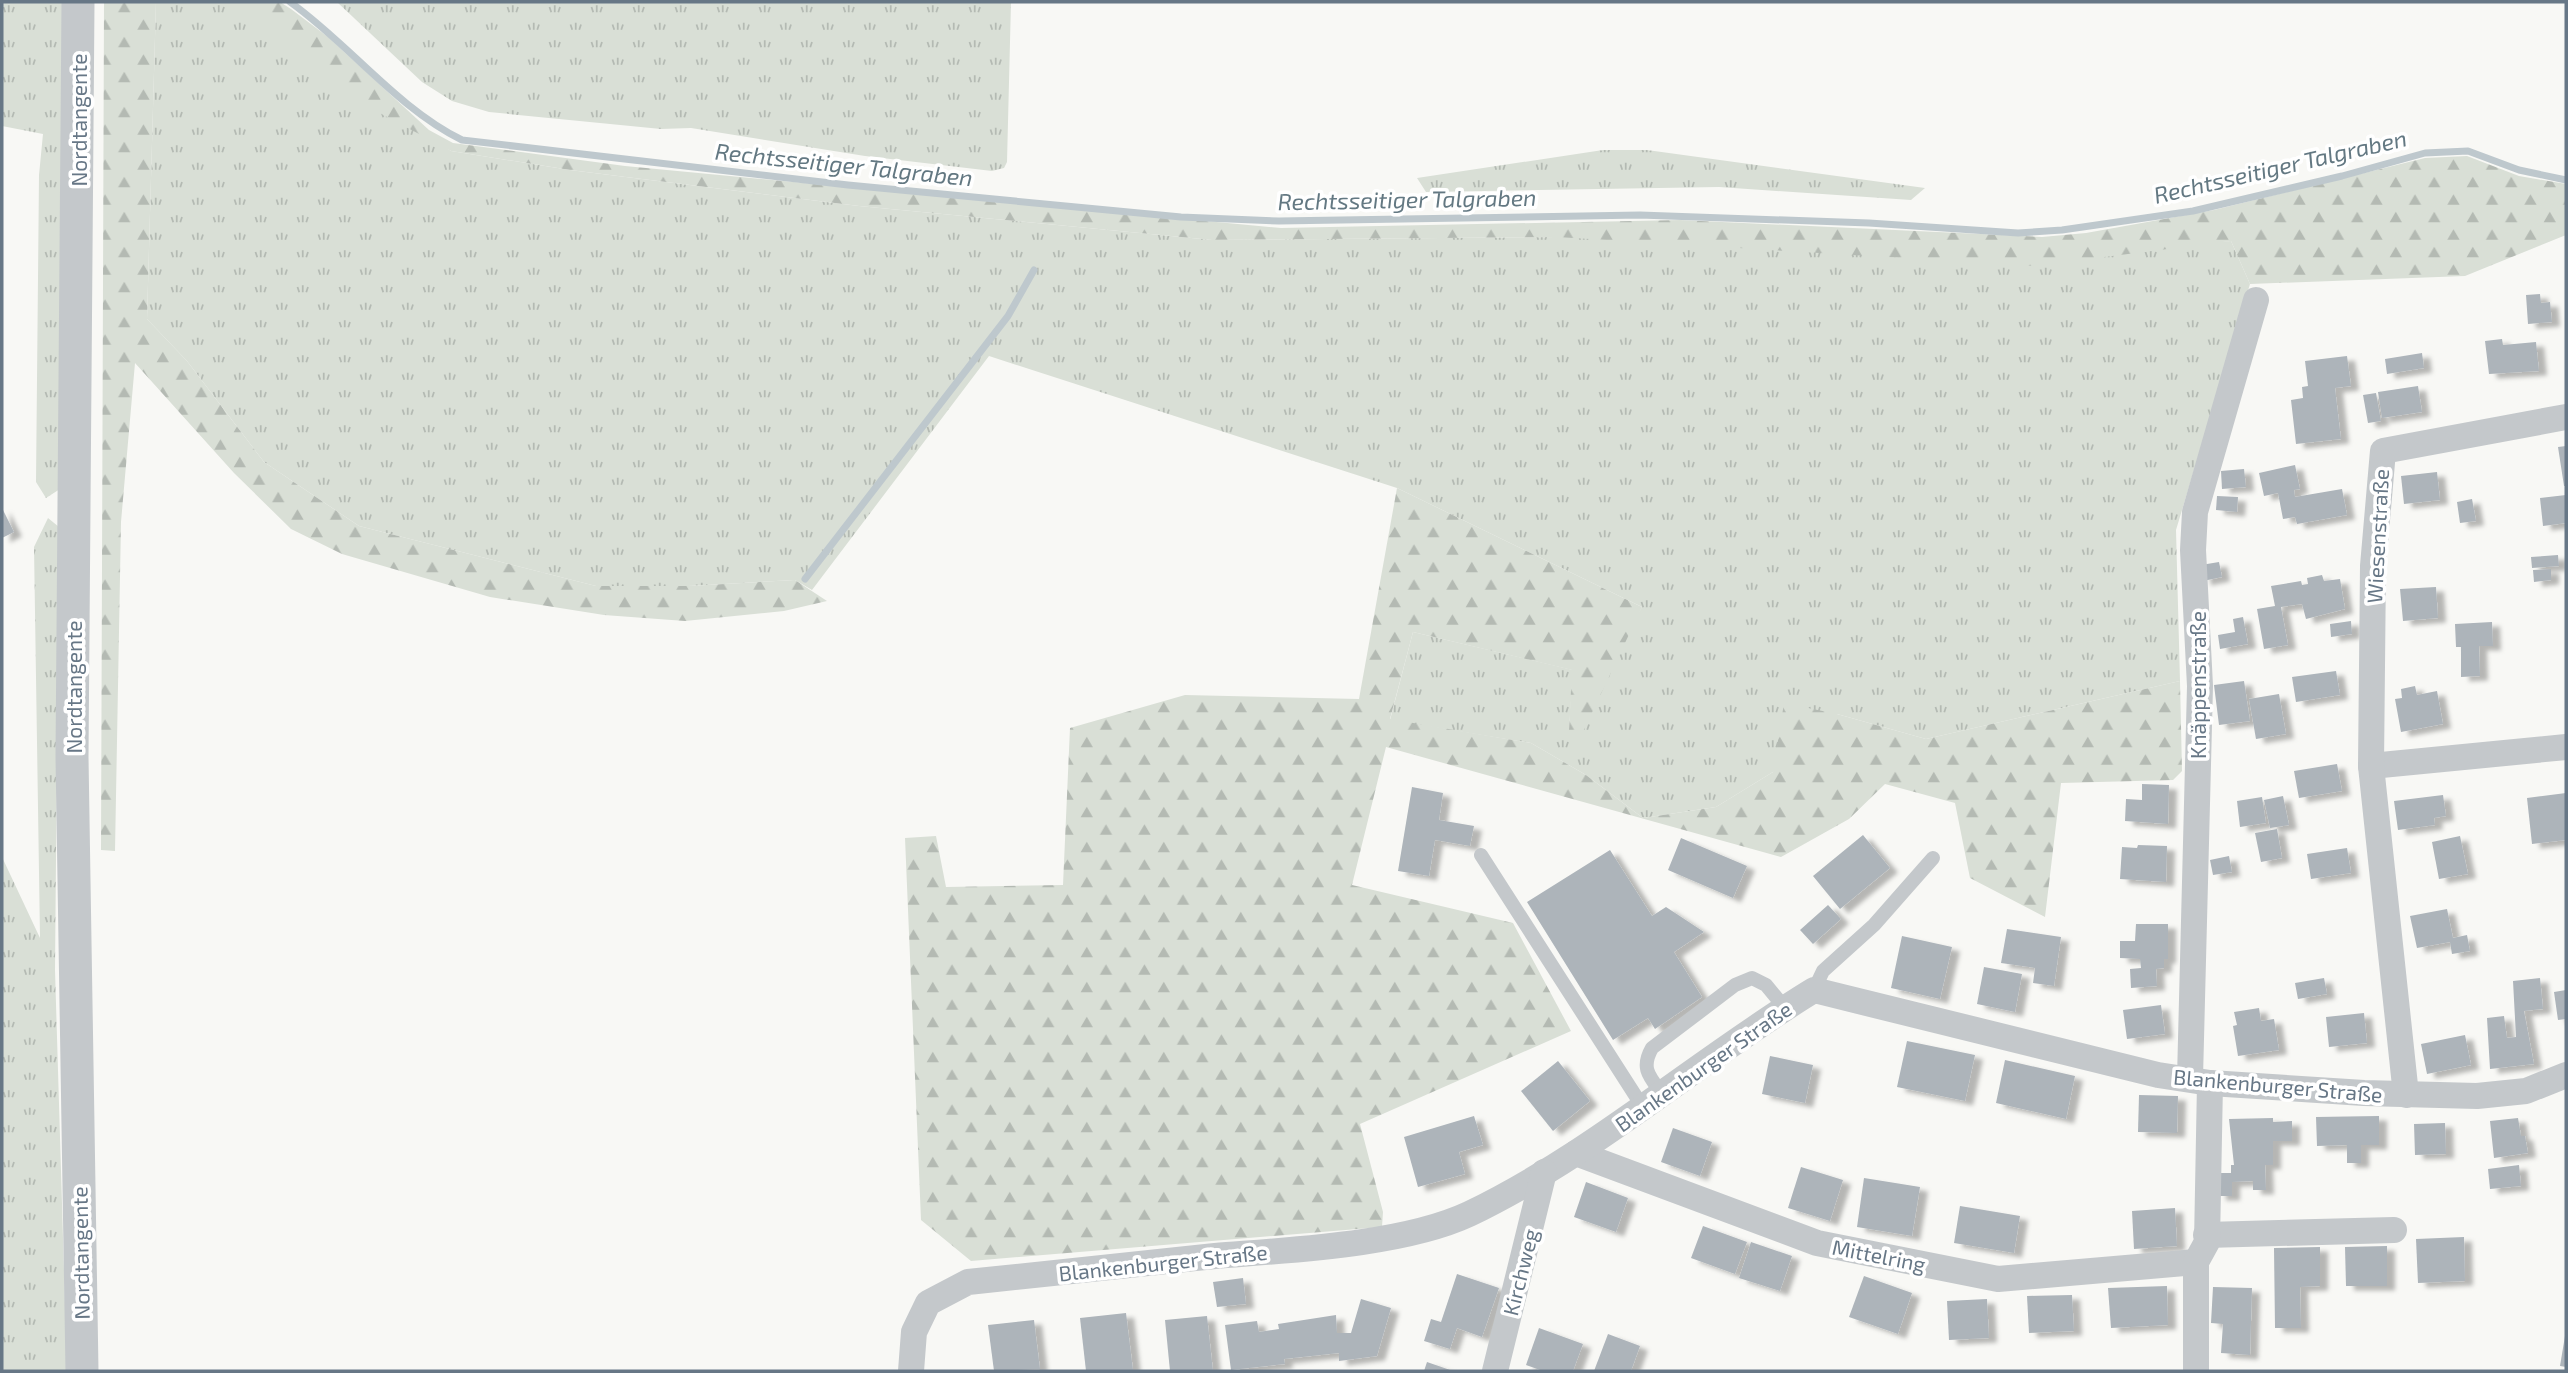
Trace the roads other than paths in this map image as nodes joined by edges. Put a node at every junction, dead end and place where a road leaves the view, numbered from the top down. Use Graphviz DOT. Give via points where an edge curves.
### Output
graph roads {
  1 [pos="78,8"];
  2 [pos="2256,299"];
  3 [pos="2566,417"];
  4 [pos="2566,747"];
  5 [pos="2371,766"];
  6 [pos="1481,855"];
  7 [pos="1933,858"];
  8 [pos="1814,990"];
  9 [pos="1785,1008"];
  10 [pos="2566,1075"];
  11 [pos="2200,1081"];
  12 [pos="2406,1095"];
  13 [pos="1653,1102"];
  14 [pos="1576,1153"];
  15 [pos="1544,1172"];
  16 [pos="2394,1230"];
  17 [pos="2206,1236"];
  18 [pos="2196,1262"];
  19 [pos="82,1371"];
  20 [pos="911,1371"];
  21 [pos="1495,1371"];
  22 [pos="2196,1371"];
  1 -- 19 [label="street, Nordtangente" via="72,757"];
  2 -- 11 [label="street, Knäppenstraße" via="2195,512"];
  3 -- 5 [label="street, Wiesenstraße" via="2383,451 2373,566"];
  4 -- 5 [label="street"];
  5 -- 12 [label="street, Wiesenstraße"];
  6 -- 13 [label="lane"];
  7 -- 8 [label="lane" via="1874,925 1823,971"];
  8 -- 9 [label="street, Blankenburger Straße"];
  8 -- 11 [label="street, Blankenburger Straße" via="2158,1076"];
  9 -- 13 [label="street, Blankenburger Straße"];
  9 -- 13 [label="lane" via="1766,985 1752,978 1735,985 1652,1048 1644,1061"];
  10 -- 12 [label="street, Blankenburger Straße" via="2526,1091"];
  11 -- 12 [label="street, Blankenburger Straße"];
  11 -- 17 [label="street, Knäppenstraße"];
  13 -- 14 [label="street, Blankenburger Straße"];
  14 -- 15 [label="street, Blankenburger Straße"];
  14 -- 18 [label="street, Mittelring" via="1817,1243 1998,1279"];
  15 -- 20 [label="street, Blankenburger Straße" via="1467,1215 1423,1230 1320,1247 968,1282 928,1303 914,1332"];
  15 -- 21 [label="street, Kirchweg"];
  16 -- 17 [label="street"];
  17 -- 18 [label="street, Knäppenstraße"];
  18 -- 22 [label="street, Knäppenstraße"];
}
